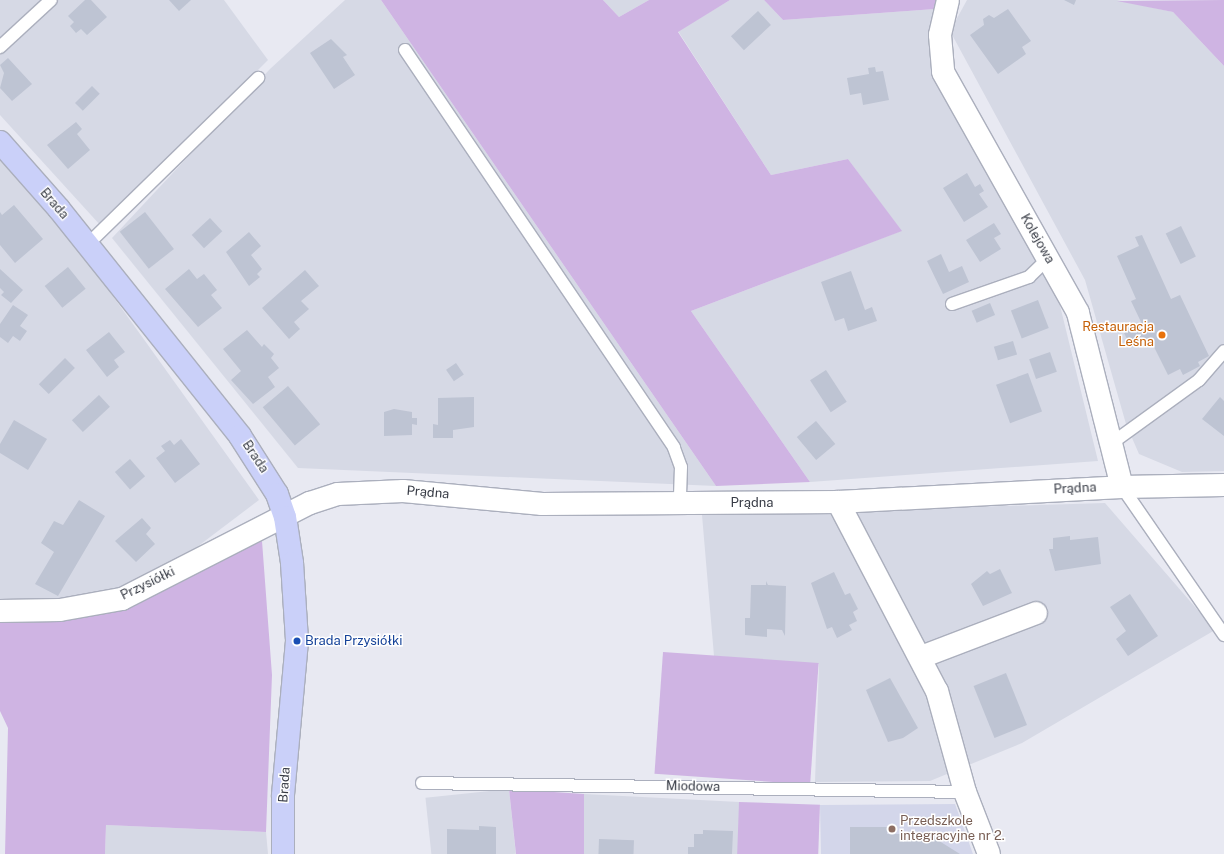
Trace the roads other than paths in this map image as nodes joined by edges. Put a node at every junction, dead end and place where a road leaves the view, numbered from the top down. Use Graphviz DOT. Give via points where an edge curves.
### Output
graph roads {
  1 [pos="50,0"];
  2 [pos="948,0"];
  3 [pos="0,47"];
  4 [pos="405,50"];
  5 [pos="258,78"];
  6 [pos="0,142"];
  7 [pos="88,244"];
  8 [pos="1049,258"];
  9 [pos="952,304"];
  10 [pos="1224,351"];
  11 [pos="1112,443"];
  12 [pos="1224,485"];
  13 [pos="1122,487"];
  14 [pos="838,502"];
  15 [pos="680,503"];
  16 [pos="285,517"];
  17 [pos="0,611"];
  18 [pos="1036,614"];
  19 [pos="1224,636"];
  20 [pos="921,657"];
  21 [pos="422,783"];
  22 [pos="965,792"];
  23 [pos="283,854"];
  24 [pos="989,854"];
  1 -- 3 [label="lane"];
  2 -- 8 [label="street, Kolejowa" via="940,35 943,72"];
  4 -- 15 [label="lane" via="674,448 681,467"];
  5 -- 7 [label="lane"];
  6 -- 7 [label="street, Brada"];
  7 -- 16 [label="street, Brada" via="266,471"];
  8 -- 9 [label="lane" via="1029,277"];
  8 -- 11 [label="street, Kolejowa" via="1078,314"];
  10 -- 11 [label="lane" via="1199,380"];
  11 -- 13 [label="street, Kolejowa"];
  12 -- 13 [label="street, Prądna"];
  13 -- 14 [label="street, Prądna"];
  13 -- 19 [label="lane"];
  14 -- 15 [label="street, Prądna"];
  14 -- 20 [label="street"];
  15 -- 16 [label="street, Prądna" via="542,504 370,491 331,496"];
  16 -- 17 [label="street, Przysiółki" via="122,598 60,610"];
  16 -- 23 [label="street, Brada" via="297,641 283,796"];
  18 -- 20 [label="street"];
  20 -- 22 [label="street" via="937,691"];
  21 -- 22 [label="lane, Miodowa"];
  22 -- 24 [label="street"];
}
